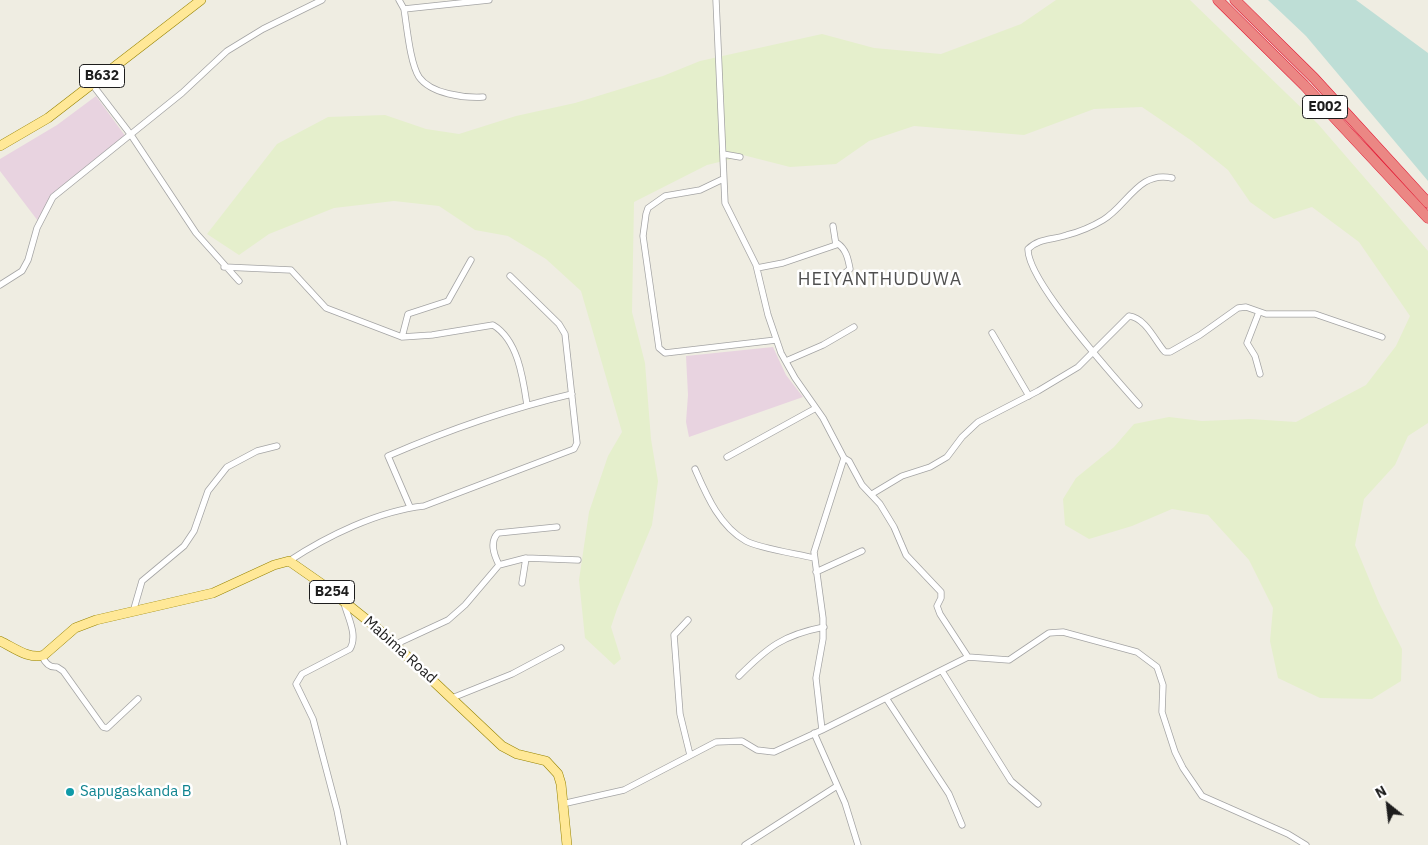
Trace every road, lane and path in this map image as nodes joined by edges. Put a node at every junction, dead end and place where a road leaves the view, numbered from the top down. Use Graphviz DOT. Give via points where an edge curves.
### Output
graph roads {
  1 [pos="201,0"];
  2 [pos="321,0"];
  3 [pos="399,0"];
  4 [pos="487,0"];
  5 [pos="716,0"];
  6 [pos="1218,0"];
  7 [pos="1235,0"];
  8 [pos="404,9"];
  9 [pos="92,84"];
  10 [pos="483,97"];
  11 [pos="131,135"];
  12 [pos="0,146"];
  13 [pos="723,154"];
  14 [pos="740,156"];
  15 [pos="1172,178"];
  16 [pos="723,179"];
  17 [pos="1428,203"];
  18 [pos="1428,218"];
  19 [pos="833,226"];
  20 [pos="837,243"];
  21 [pos="471,260"];
  22 [pos="224,267"];
  23 [pos="757,268"];
  24 [pos="845,272"];
  25 [pos="510,276"];
  26 [pos="239,281"];
  27 [pos="0,284"];
  28 [pos="1259,312"];
  29 [pos="854,327"];
  30 [pos="992,333"];
  31 [pos="402,337"];
  32 [pos="1382,338"];
  33 [pos="776,340"];
  34 [pos="1092,353"];
  35 [pos="786,361"];
  36 [pos="1260,374"];
  37 [pos="572,394"];
  38 [pos="1029,396"];
  39 [pos="527,405"];
  40 [pos="1139,406"];
  41 [pos="816,408"];
  42 [pos="278,446"];
  43 [pos="727,457"];
  44 [pos="844,458"];
  45 [pos="695,469"];
  46 [pos="872,494"];
  47 [pos="410,508"];
  48 [pos="557,527"];
  49 [pos="862,551"];
  50 [pos="526,558"];
  51 [pos="814,558"];
  52 [pos="578,560"];
  53 [pos="289,561"];
  54 [pos="499,565"];
  55 [pos="816,572"];
  56 [pos="522,583"];
  57 [pos="344,601"];
  58 [pos="133,612"];
  59 [pos="688,620"];
  60 [pos="824,627"];
  61 [pos="0,640"];
  62 [pos="393,646"];
  63 [pos="561,648"];
  64 [pos="42,656"];
  65 [pos="968,657"];
  66 [pos="942,670"];
  67 [pos="739,676"];
  68 [pos="452,698"];
  69 [pos="886,698"];
  70 [pos="138,699"];
  71 [pos="822,730"];
  72 [pos="814,733"];
  73 [pos="690,755"];
  74 [pos="837,786"];
  75 [pos="562,804"];
  76 [pos="1038,804"];
  77 [pos="962,825"];
  78 [pos="344,845"];
  79 [pos="567,845"];
  80 [pos="745,845"];
  81 [pos="858,845"];
  82 [pos="1306,845"];
  1 -- 9 [label="main road, B632"];
  2 -- 11 [label="street" via="227,51"];
  3 -- 8 [label="street"];
  4 -- 8 [label="street"];
  5 -- 13 [label="street"];
  6 -- 18 [label="highway, E002" via="1304,85"];
  7 -- 17 [label="highway, E002" via="1314,78"];
  8 -- 10 [label="street" via="416,71 423,82 454,96"];
  9 -- 11 [label="street"];
  9 -- 12 [label="main road, B632" via="48,118"];
  11 -- 22 [label="street" via="196,233"];
  11 -- 27 [label="street" via="53,197 37,228 22,271"];
  13 -- 14 [label="street"];
  13 -- 16 [label="street"];
  15 -- 34 [label="street" via="1154,177 1102,221 1066,236 1040,241 1028,249 1030,266"];
  16 -- 23 [label="street" via="725,203"];
  16 -- 33 [label="street" via="700,190 665,196 648,208 643,236 659,348 665,353"];
  19 -- 20 [label="street"];
  20 -- 23 [label="street" via="817,253"];
  20 -- 24 [label="street" via="844,248 850,265"];
  21 -- 31 [label="street" via="448,301 408,314"];
  22 -- 26 [label="street"];
  22 -- 31 [label="street" via="292,270 326,308"];
  23 -- 33 [label="street"];
  25 -- 37 [label="street" via="565,334"];
  28 -- 32 [label="street" via="1315,314"];
  28 -- 34 [label="street" via="1238,308 1200,335 1165,352 1142,323 1129,316"];
  28 -- 36 [label="street" via="1247,343"];
  29 -- 35 [label="street"];
  30 -- 38 [label="street"];
  31 -- 39 [label="street" via="432,336 494,325 502,330 522,371"];
  33 -- 35 [label="street"];
  34 -- 38 [label="street" via="1078,367"];
  34 -- 40 [label="street"];
  35 -- 41 [label="street"];
  37 -- 39 [label="street"];
  37 -- 47 [label="street" via="577,443 574,449 424,506"];
  38 -- 46 [label="street" via="978,422 947,457 930,467 902,476"];
  39 -- 47 [label="street" via="455,427 388,456"];
  41 -- 43 [label="street"];
  41 -- 44 [label="street"];
  42 -- 58 [label="street" via="257,450 227,467 208,491 194,531 184,546 142,581"];
  44 -- 46 [label="street"];
  44 -- 51 [label="street"];
  45 -- 51 [label="street" via="708,501 746,541"];
  46 -- 65 [label="street" via="894,527 906,555 941,592 938,608"];
  47 -- 53 [label="street" via="353,527 317,543"];
  48 -- 54 [label="street" via="498,532 493,552"];
  49 -- 55 [label="street"];
  50 -- 52 [label="street"];
  50 -- 54 [label="street"];
  50 -- 56 [label="street"];
  51 -- 55 [label="street"];
  53 -- 57 [label="main road, Mabima Road / B254"];
  53 -- 58 [label="main road" via="213,593"];
  54 -- 62 [label="street" via="448,620"];
  55 -- 60 [label="street"];
  57 -- 62 [label="main road, Mabima Road / B254"];
  57 -- 78 [label="street" via="354,642 350,649 302,674 296,684 314,719"];
  58 -- 64 [label="main road" via="75,628"];
  59 -- 73 [label="street" via="674,634 680,714"];
  60 -- 67 [label="street" via="782,639"];
  60 -- 71 [label="street" via="816,678"];
  61 -- 64 [label="main road" via="31,656"];
  62 -- 68 [label="main road, Mabima Road / B254"];
  63 -- 68 [label="street" via="512,674"];
  64 -- 70 [label="street" via="46,663 63,672 102,728 107,728"];
  65 -- 66 [label="street"];
  65 -- 82 [label="street" via="1009,660 1049,634 1063,632 1137,652 1157,666 1163,685 1162,712 1175,752 1202,796"];
  66 -- 69 [label="street"];
  66 -- 76 [label="street" via="1011,781"];
  68 -- 75 [label="main road, Mabima Road / B254" via="502,746 553,766 561,784"];
  69 -- 71 [label="street"];
  69 -- 77 [label="street" via="949,794"];
  71 -- 72 [label="street"];
  72 -- 73 [label="street" via="774,752 757,750 734,740 716,742"];
  72 -- 74 [label="street"];
  73 -- 75 [label="street" via="624,790"];
  74 -- 80 [label="street"];
  74 -- 81 [label="street"];
  75 -- 79 [label="main road, Mabima Road / B254"];
}
